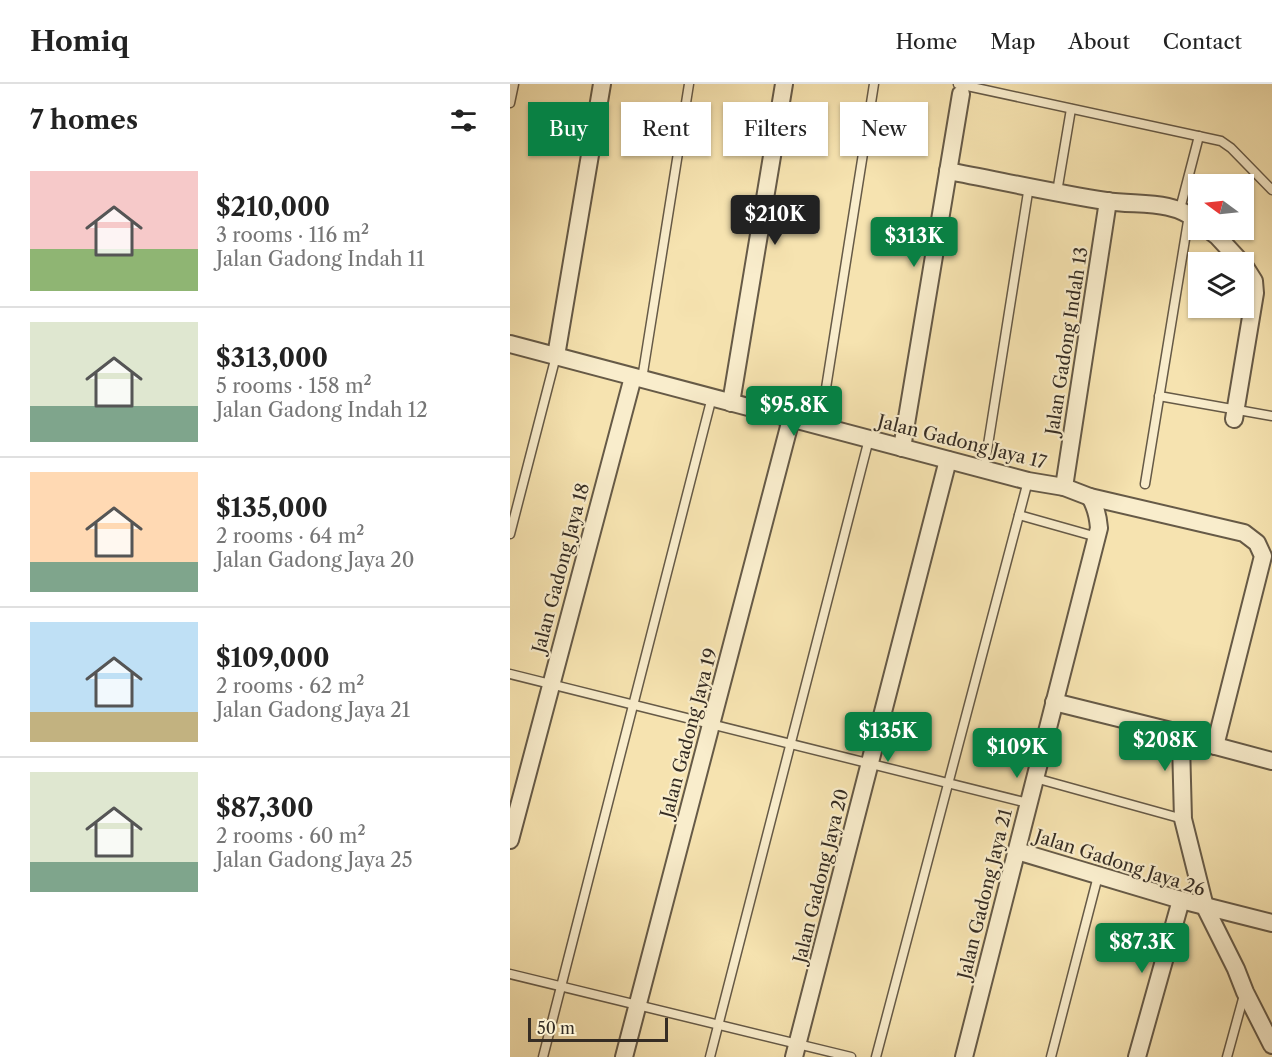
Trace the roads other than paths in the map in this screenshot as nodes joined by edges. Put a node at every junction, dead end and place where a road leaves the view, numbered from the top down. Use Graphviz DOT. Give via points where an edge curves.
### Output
graph roads {
  1 [pos="514,84"];
  2 [pos="602,84"];
  3 [pos="689,84"];
  4 [pos="784,84"];
  5 [pos="874,84"];
  6 [pos="959,87"];
  7 [pos="510,103"];
  8 [pos="1071,109"];
  9 [pos="1199,136"];
  10 [pos="948,171"];
  11 [pos="1194,174"];
  12 [pos="1029,186"];
  13 [pos="1272,190"];
  14 [pos="1057,192"];
  15 [pos="1108,201"];
  16 [pos="1188,215"];
  17 [pos="1188,221"];
  18 [pos="1220,240"];
  19 [pos="1231,252"];
  20 [pos="1254,281"];
  21 [pos="1254,300"];
  22 [pos="1251,318"];
  23 [pos="510,344"];
  24 [pos="556,356"];
  25 [pos="637,378"];
  26 [pos="1159,396"];
  27 [pos="712,397"];
  28 [pos="731,403"];
  29 [pos="1235,414"];
  30 [pos="1272,416"];
  31 [pos="791,419"];
  32 [pos="820,426"];
  33 [pos="869,439"];
  34 [pos="902,448"];
  35 [pos="948,460"];
  36 [pos="984,470"];
  37 [pos="1028,482"];
  38 [pos="1145,484"];
  39 [pos="1064,487"];
  40 [pos="1090,497"];
  41 [pos="1019,515"];
  42 [pos="510,534"];
  43 [pos="1097,537"];
  44 [pos="510,674"];
  45 [pos="551,684"];
  46 [pos="1054,702"];
  47 [pos="633,705"];
  48 [pos="711,724"];
  49 [pos="1178,736"];
  50 [pos="790,744"];
  51 [pos="1215,746"];
  52 [pos="1272,761"];
  53 [pos="870,764"];
  54 [pos="1035,778"];
  55 [pos="948,783"];
  56 [pos="1028,803"];
  57 [pos="1183,819"];
  58 [pos="510,840"];
  59 [pos="1017,851"];
  60 [pos="1098,876"];
  61 [pos="1180,900"];
  62 [pos="1205,907"];
  63 [pos="1272,923"];
  64 [pos="510,974"];
  65 [pos="561,986"];
  66 [pos="1245,992"];
  67 [pos="638,1005"];
  68 [pos="718,1025"];
  69 [pos="1272,1045"];
  70 [pos="796,1051"];
  71 [pos="543,1057"];
  72 [pos="624,1057"];
  73 [pos="710,1057"];
  74 [pos="851,1057"];
  75 [pos="876,1057"];
  76 [pos="964,1057"];
  77 [pos="1051,1057"];
  78 [pos="1137,1057"];
  79 [pos="1227,1057"];
  1 -- 7 [label="lane"];
  2 -- 24 [label="street"];
  3 -- 25 [label="lane"];
  4 -- 28 [label="street"];
  5 -- 32 [label="lane"];
  6 -- 8 [label="lane"];
  6 -- 10 [label="street"];
  8 -- 9 [label="lane"];
  8 -- 14 [label="lane"];
  9 -- 11 [label="lane"];
  9 -- 13 [label="lane" via="1228,145"];
  10 -- 12 [label="street"];
  10 -- 34 [label="street"];
  12 -- 14 [label="street"];
  12 -- 36 [label="lane"];
  14 -- 15 [label="street"];
  15 -- 16 [label="street" via="1148,203"];
  15 -- 39 [label="street, Jalan Gadong Indah 13"];
  17 -- 26 [label="lane"];
  18 -- 19 [label="street"];
  20 -- 21 [label="street"];
  22 -- 29 [label="street"];
  23 -- 24 [label="street, Jalan Gadong Jaya 17"];
  24 -- 25 [label="street, Jalan Gadong Jaya 17"];
  24 -- 42 [label="lane"];
  25 -- 27 [label="street, Jalan Gadong Jaya 17"];
  25 -- 45 [label="street, Jalan Gadong Jaya 18"];
  26 -- 29 [label="lane"];
  26 -- 38 [label="lane"];
  27 -- 28 [label="street, Jalan Gadong Jaya 17"];
  27 -- 47 [label="lane"];
  28 -- 31 [label="street, Jalan Gadong Jaya 17"];
  29 -- 30 [label="lane"];
  31 -- 32 [label="street, Jalan Gadong Jaya 17"];
  31 -- 48 [label="street, Jalan Gadong Jaya 19"];
  32 -- 33 [label="street, Jalan Gadong Jaya 17"];
  33 -- 34 [label="street, Jalan Gadong Jaya 17"];
  33 -- 50 [label="lane"];
  34 -- 35 [label="street, Jalan Gadong Jaya 17"];
  35 -- 36 [label="street, Jalan Gadong Jaya 17"];
  35 -- 53 [label="street, Jalan Gadong Jaya 20"];
  36 -- 37 [label="street, Jalan Gadong Jaya 17"];
  37 -- 39 [label="street, Jalan Gadong Jaya 17"];
  37 -- 41 [label="lane"];
  39 -- 40 [label="street, Jalan Gadong Jaya 17"];
  40 -- 43 [label="street, Jalan Gadong Jaya 21" via="1098,516"];
  40 -- 51 [label="street, Jalan Gadong Jaya 17" via="1244,533 1257,543 1263,556"];
  41 -- 43 [label="lane"];
  41 -- 55 [label="lane"];
  43 -- 46 [label="street, Jalan Gadong Jaya 21"];
  44 -- 45 [label="lane"];
  45 -- 47 [label="lane"];
  45 -- 58 [label="street, Jalan Gadong Jaya 18"];
  46 -- 49 [label="street"];
  46 -- 54 [label="street, Jalan Gadong Jaya 21"];
  47 -- 48 [label="lane"];
  47 -- 65 [label="lane"];
  48 -- 50 [label="lane"];
  48 -- 67 [label="street, Jalan Gadong Jaya 19"];
  49 -- 51 [label="street"];
  49 -- 57 [label="street"];
  50 -- 53 [label="lane"];
  50 -- 68 [label="lane"];
  51 -- 52 [label="street"];
  53 -- 55 [label="lane"];
  53 -- 70 [label="street, Jalan Gadong Jaya 20"];
  54 -- 56 [label="street, Jalan Gadong Jaya 21"];
  54 -- 57 [label="lane"];
  55 -- 56 [label="lane"];
  55 -- 75 [label="lane"];
  56 -- 59 [label="street, Jalan Gadong Jaya 21"];
  57 -- 62 [label="street"];
  59 -- 60 [label="street, Jalan Gadong Jaya 26"];
  59 -- 76 [label="street, Jalan Gadong Jaya 21"];
  60 -- 61 [label="street, Jalan Gadong Jaya 26"];
  60 -- 77 [label="lane"];
  61 -- 62 [label="street, Jalan Gadong Jaya 26"];
  61 -- 78 [label="street"];
  62 -- 63 [label="street"];
  62 -- 66 [label="street, Jalan Gadong Jaya 26"];
  64 -- 65 [label="lane"];
  65 -- 67 [label="lane"];
  65 -- 71 [label="lane"];
  66 -- 69 [label="street, Jalan Gadong Jaya 26"];
  66 -- 79 [label="lane"];
  67 -- 68 [label="lane"];
  67 -- 72 [label="street, Jalan Gadong Jaya 19"];
  68 -- 70 [label="lane"];
  68 -- 73 [label="lane"];
  70 -- 74 [label="lane"];
}
